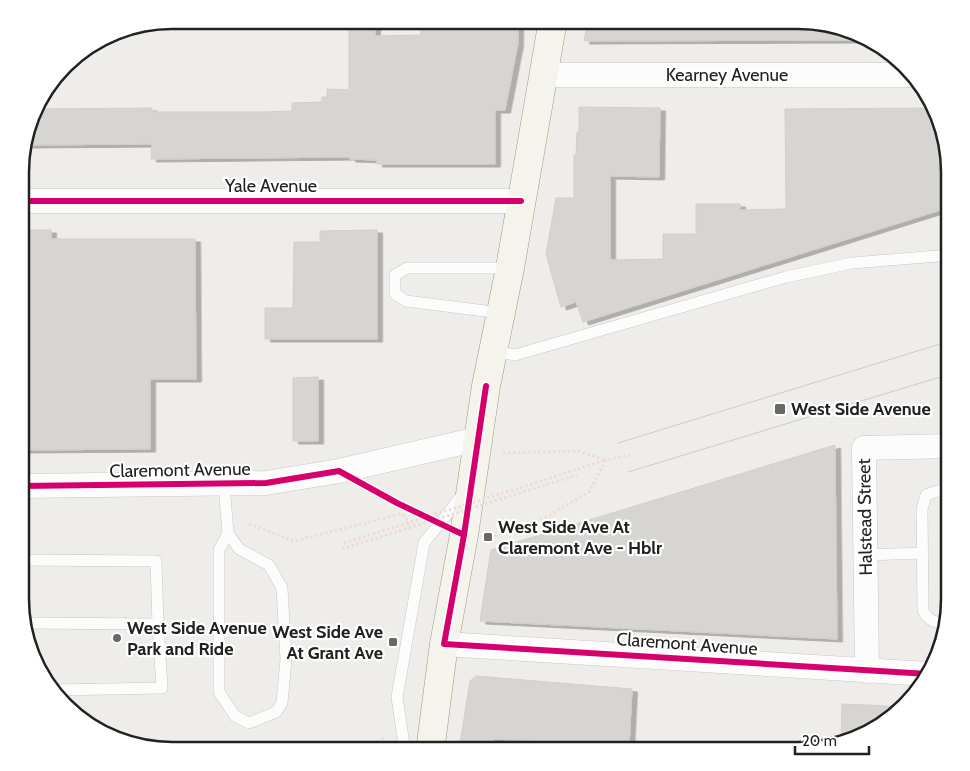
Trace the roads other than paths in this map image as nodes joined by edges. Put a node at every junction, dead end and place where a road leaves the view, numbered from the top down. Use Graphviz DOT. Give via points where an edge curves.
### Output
graph roads {
  1 [pos="552,29"];
  2 [pos="544,75"];
  3 [pos="904,75"];
  4 [pos="29,201"];
  5 [pos="521,201"];
  6 [pos="941,256"];
  7 [pos="510,268"];
  8 [pos="501,312"];
  9 [pos="494,351"];
  10 [pos="478,439"];
  11 [pos="941,446"];
  12 [pos="471,484"];
  13 [pos="224,485"];
  14 [pos="29,486"];
  15 [pos="941,492"];
  16 [pos="228,533"];
  17 [pos="923,553"];
  18 [pos="866,555"];
  19 [pos="29,560"];
  20 [pos="31,623"];
  21 [pos="939,623"];
  22 [pos="158,624"];
  23 [pos="444,644"];
  24 [pos="867,671"];
  25 [pos="920,674"];
  26 [pos="62,690"];
  27 [pos="404,742"];
  28 [pos="431,742"];
  1 -- 2 [label="main road"];
  2 -- 3 [label="street, Kearney Avenue"];
  2 -- 5 [label="main road"];
  4 -- 5 [label="street, Yale Avenue"];
  5 -- 7 [label="main road"];
  6 -- 9 [label="lane" via="852,263 805,273 515,355"];
  7 -- 8 [label="main road"];
  7 -- 8 [label="lane" via="407,268 395,275 395,294 406,301"];
  8 -- 9 [label="main road"];
  9 -- 10 [label="main road"];
  10 -- 12 [label="main road"];
  10 -- 13 [label="street, Claremont Avenue" via="338,471 266,483"];
  11 -- 18 [label="street, Halstead Street" via="864,448"];
  12 -- 23 [label="main road" via="476,536"];
  12 -- 27 [label="lane" via="424,543 397,697"];
  13 -- 14 [label="street, Claremont Avenue"];
  13 -- 16 [label="lane"];
  15 -- 17 [label="lane" via="926,494 922,509"];
  16 -- 16 [label="lane" via="219,550 219,692 234,716 249,723 276,712 282,703 286,659 282,588 269,565 239,549"];
  17 -- 18 [label="lane"];
  17 -- 21 [label="lane" via="922,610"];
  18 -- 24 [label="street, Halstead Street"];
  19 -- 22 [label="lane" via="156,561"];
  20 -- 22 [label="lane"];
  22 -- 26 [label="lane" via="162,688"];
  23 -- 24 [label="street, Claremont Avenue"];
  23 -- 28 [label="main road"];
  24 -- 25 [label="street, Claremont Avenue"];
}
